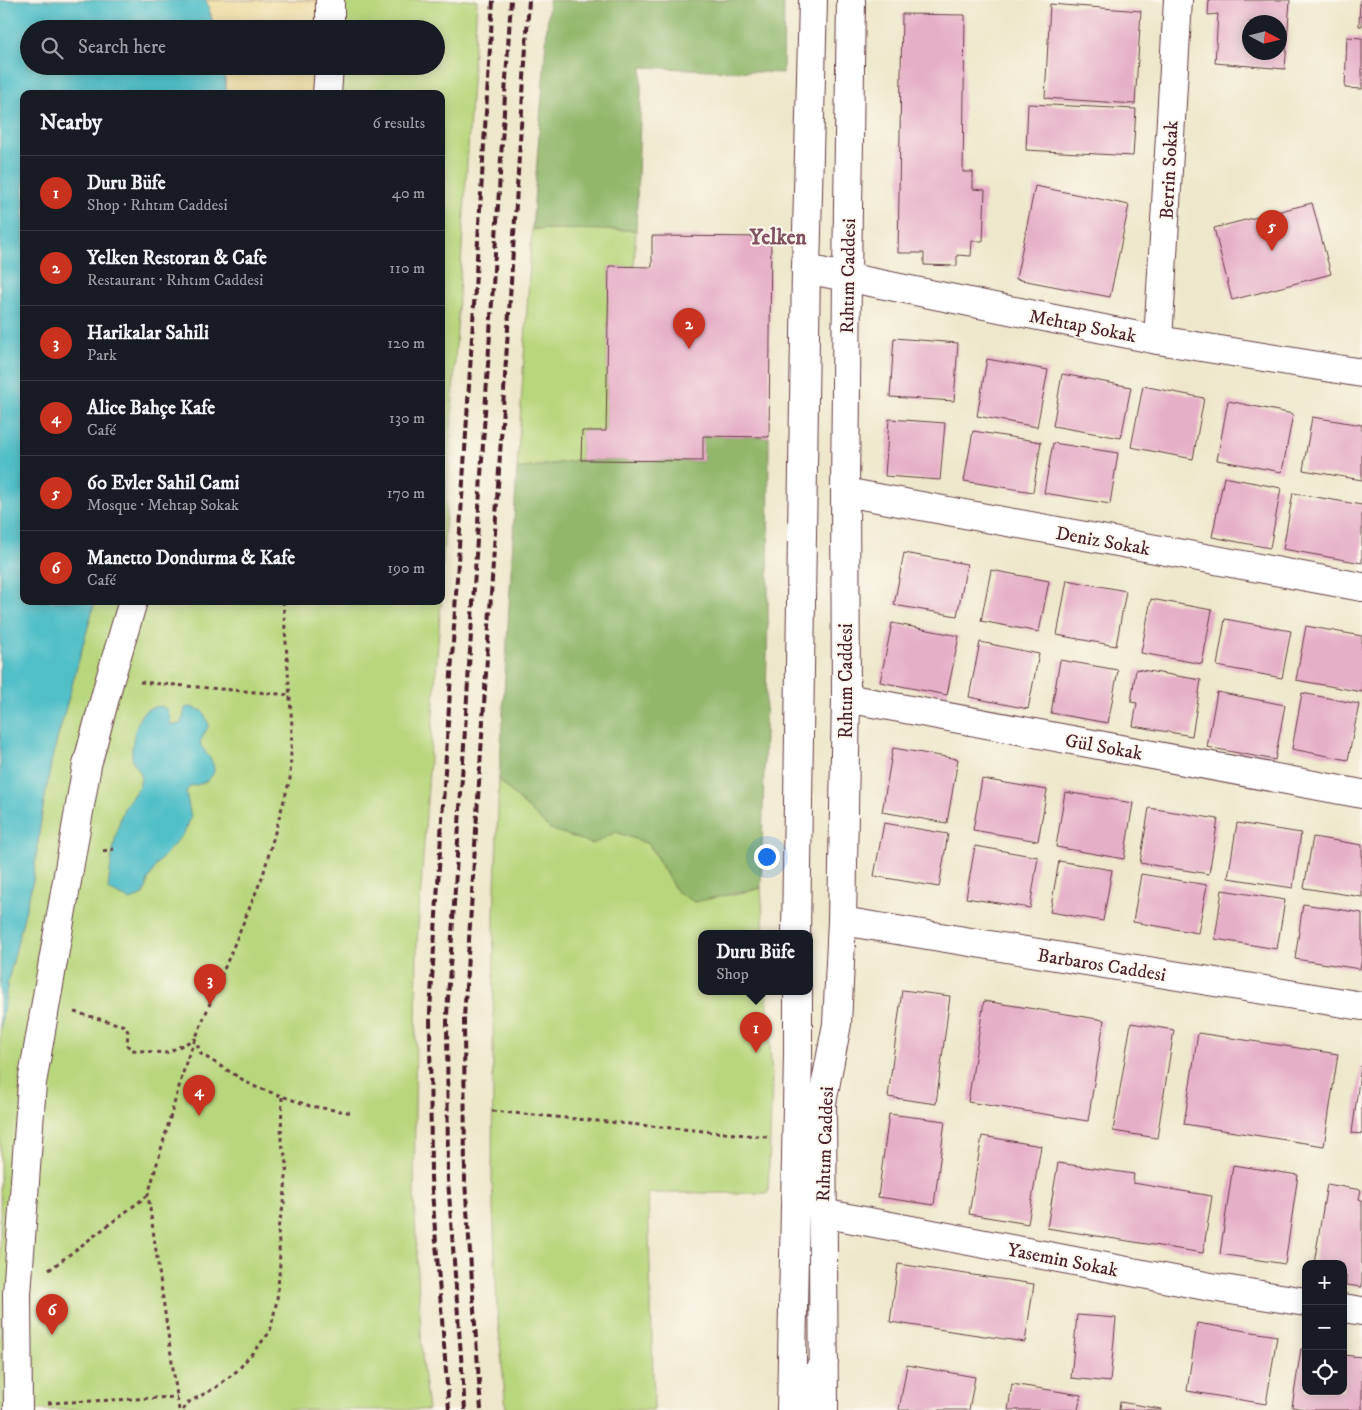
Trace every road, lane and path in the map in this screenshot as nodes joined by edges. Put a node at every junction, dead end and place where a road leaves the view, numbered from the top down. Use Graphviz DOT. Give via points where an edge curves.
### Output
graph roads {
  1 [pos="330,0"];
  2 [pos="813,0"];
  3 [pos="851,0"];
  4 [pos="1178,0"];
  5 [pos="330,20"];
  6 [pos="328,75"];
  7 [pos="327,90"];
  8 [pos="806,269"];
  9 [pos="847,277"];
  10 [pos="1158,340"];
  11 [pos="1362,373"];
  12 [pos="845,492"];
  13 [pos="1362,587"];
  14 [pos="132,605"];
  15 [pos="283,605"];
  16 [pos="110,679"];
  17 [pos="290,695"];
  18 [pos="846,698"];
  19 [pos="1362,794"];
  20 [pos="842,921"];
  21 [pos="796,930"];
  22 [pos="798,995"];
  23 [pos="45,1004"];
  24 [pos="1362,1006"];
  25 [pos="195,1039"];
  26 [pos="282,1097"];
  27 [pos="492,1111"];
  28 [pos="353,1113"];
  29 [pos="775,1138"];
  30 [pos="148,1194"];
  31 [pos="822,1213"];
  32 [pos="17,1294"];
  33 [pos="1302,1301"];
  34 [pos="1347,1309"];
  35 [pos="1362,1311"];
  36 [pos="824,1360"];
  37 [pos="177,1397"];
  38 [pos="18,1407"];
  39 [pos="181,1410"];
  40 [pos="791,1410"];
  41 [pos="800,1410"];
  42 [pos="824,1410"];
  1 -- 5 [label="street"];
  2 -- 8 [label="street"];
  3 -- 9 [label="street, Rıhtım Caddesi"];
  4 -- 10 [label="street, Berrin Sokak"];
  6 -- 7 [label="street"];
  8 -- 9 [label="street, Mehtap Sokak"];
  8 -- 21 [label="street"];
  9 -- 10 [label="street, Mehtap Sokak"];
  9 -- 12 [label="street, Rıhtım Caddesi"];
  10 -- 11 [label="street, Mehtap Sokak"];
  12 -- 13 [label="street, Deniz Sokak"];
  12 -- 18 [label="street, Rıhtım Caddesi"];
  14 -- 16 [label="street"];
  15 -- 17 [label="path"];
  16 -- 17 [label="path"];
  16 -- 23 [label="street" via="87,765"];
  17 -- 25 [label="path" via="290,779 263,875"];
  18 -- 19 [label="street, Gül Sokak"];
  18 -- 20 [label="street, Rıhtım Caddesi"];
  20 -- 24 [label="street, Barbaros Caddesi"];
  20 -- 31 [label="street, Rıhtım Caddesi" via="836,1024 822,1103"];
  22 -- 40 [label="street, Rıhtım Caddesi"];
  23 -- 25 [label="path" via="125,1026 128,1032 126,1045 132,1050 166,1053"];
  23 -- 32 [label="street" via="32,1083"];
  25 -- 26 [label="path" via="201,1054 253,1086"];
  25 -- 30 [label="path"];
  26 -- 28 [label="path" via="310,1106"];
  26 -- 39 [label="path" via="281,1140 287,1163 284,1203 278,1228 277,1300 270,1332 238,1370 215,1388 188,1402"];
  27 -- 29 [label="path"];
  30 -- 32 [label="path"];
  30 -- 37 [label="path"];
  31 -- 33 [label="street, Yasemin Sokak"];
  31 -- 36 [label="street, Rıhtım Caddesi"];
  32 -- 38 [label="street"];
  34 -- 35 [label="street"];
  36 -- 41 [label="street, Rıhtım Caddesi"];
  36 -- 42 [label="street, Rıhtım Caddesi"];
  37 -- 38 [label="path"];
  37 -- 39 [label="path"];
}
